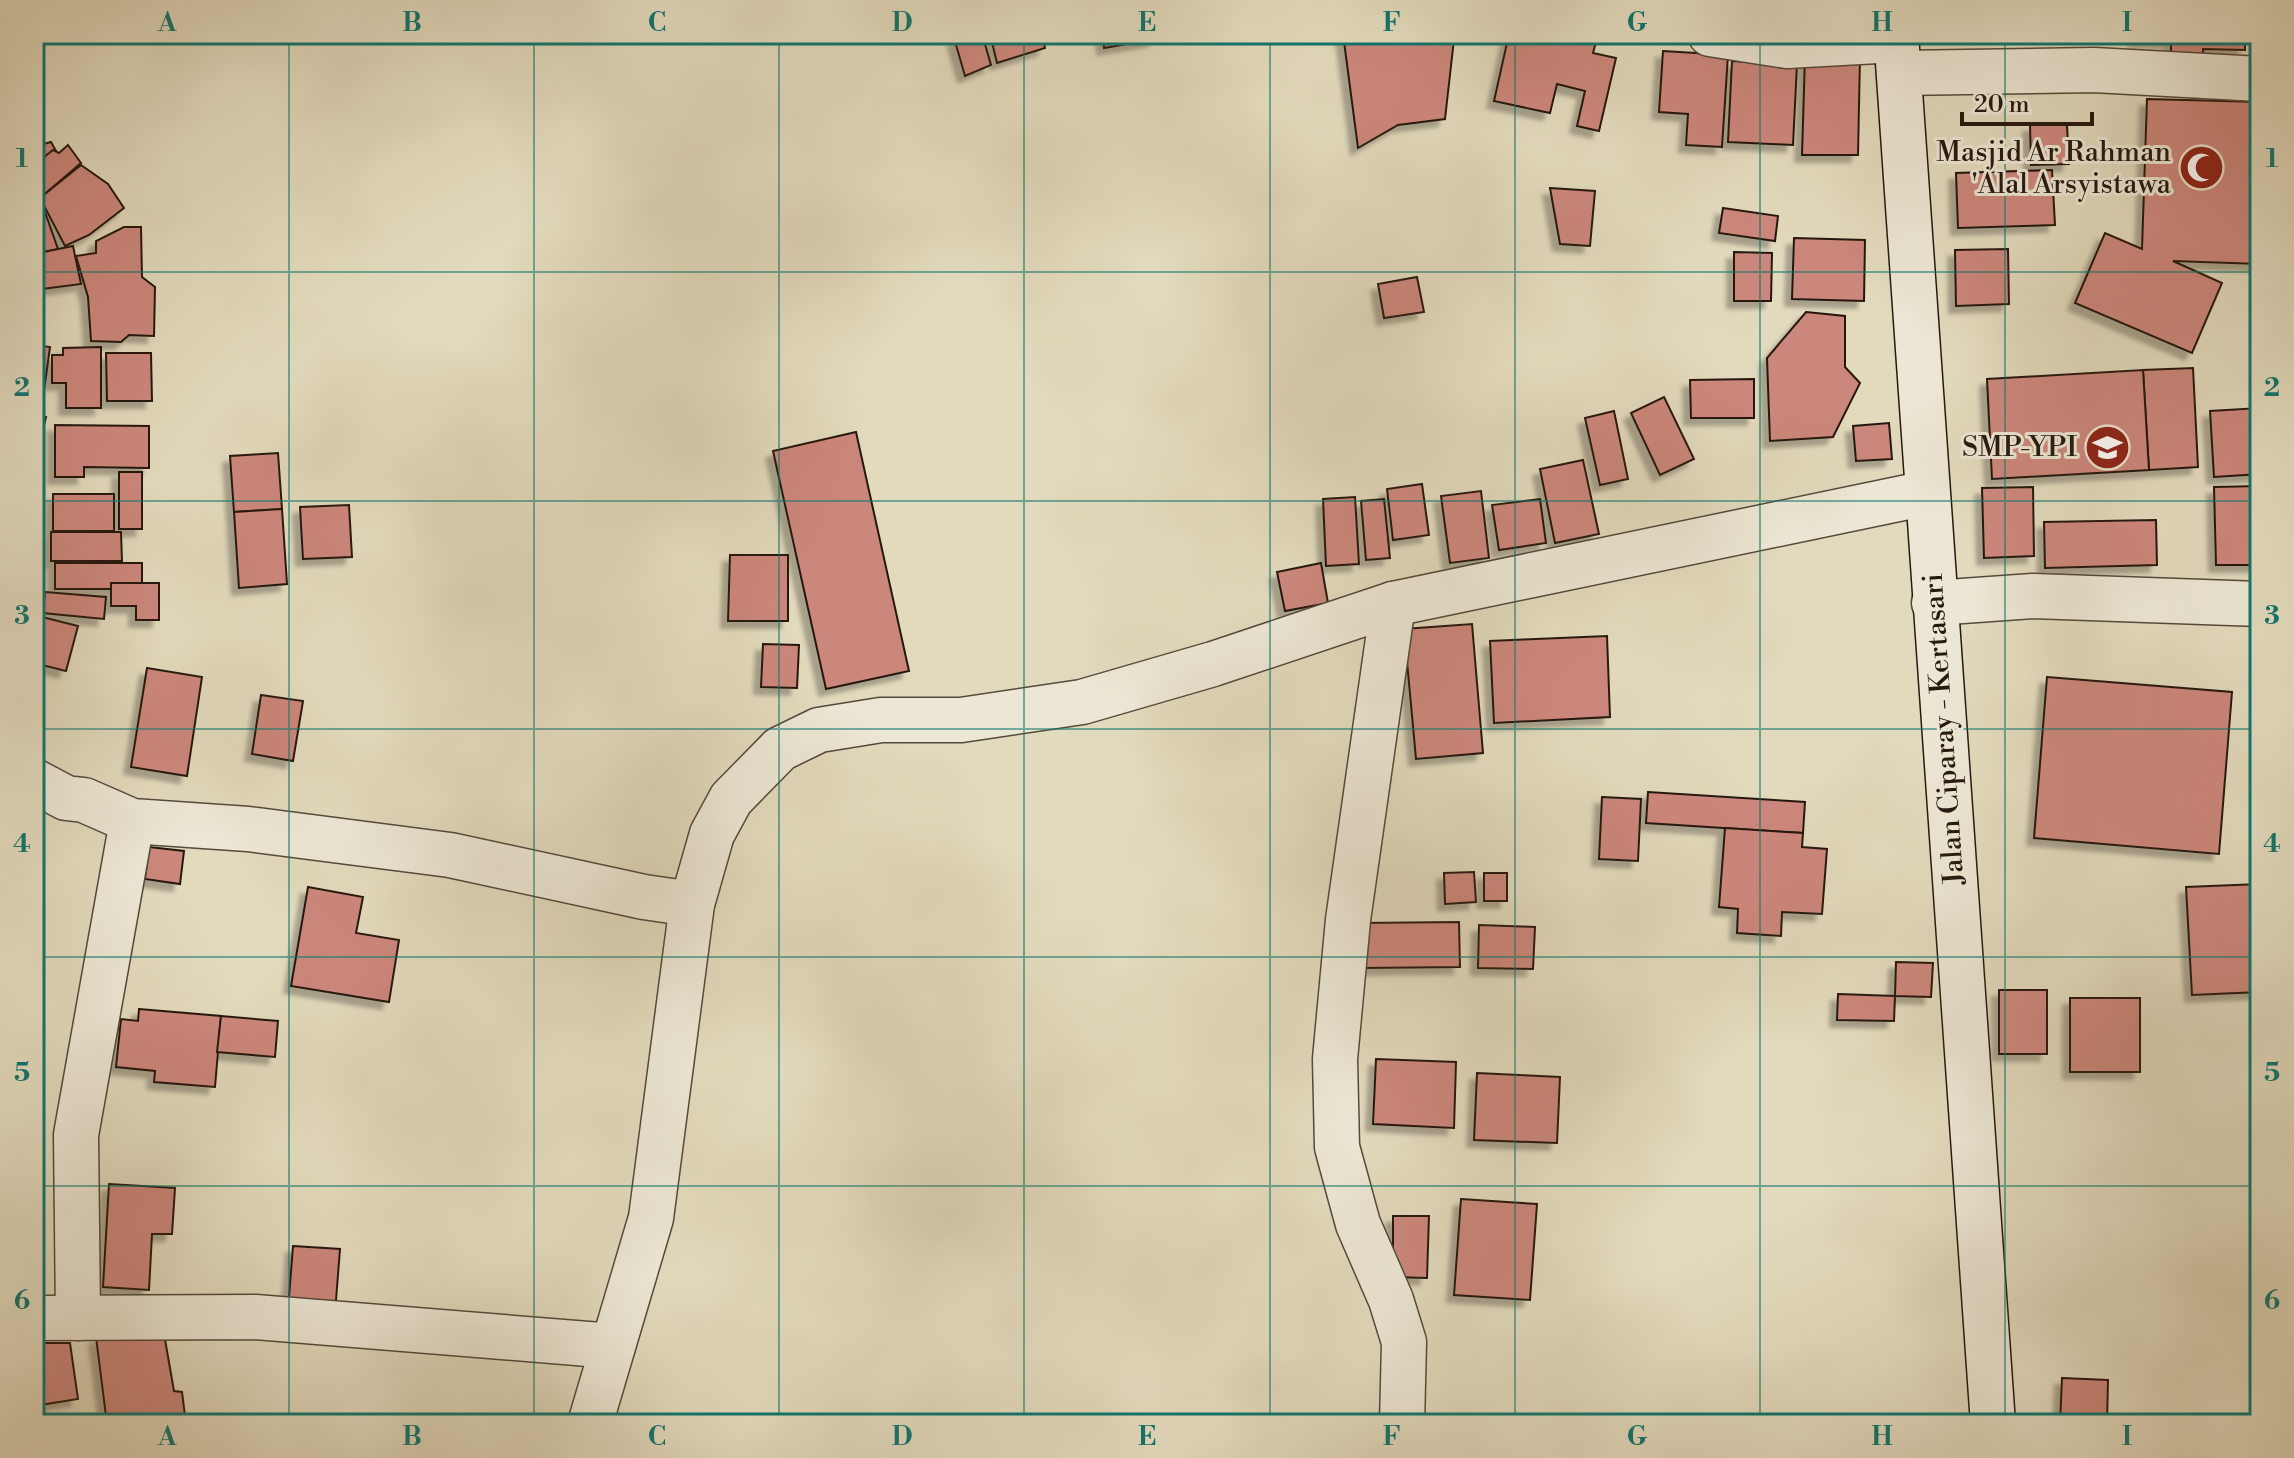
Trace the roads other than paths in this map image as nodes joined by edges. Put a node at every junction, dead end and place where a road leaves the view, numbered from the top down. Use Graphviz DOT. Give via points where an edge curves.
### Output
graph roads {
  1 [pos="1710,34"];
  2 [pos="1897,49"];
  3 [pos="2260,79"];
  4 [pos="1927,493"];
  5 [pos="1934,603"];
  6 [pos="1393,604"];
  7 [pos="2260,604"];
  8 [pos="34,781"];
  9 [pos="132,821"];
  10 [pos="692,904"];
  11 [pos="34,1318"];
  12 [pos="78,1318"];
  13 [pos="613,1346"];
  14 [pos="590,1424"];
  15 [pos="1402,1424"];
  16 [pos="1993,1424"];
  1 -- 2 [label="street" via="1787,46"];
  2 -- 3 [label="street" via="2094,70"];
  2 -- 4 [label="street, Jalan Ciparay - Kertasari"];
  4 -- 5 [label="street, Jalan Ciparay - Kertasari"];
  4 -- 6 [label="street"];
  5 -- 7 [label="street" via="2033,596"];
  5 -- 16 [label="street, Jalan Ciparay - Kertasari"];
  6 -- 10 [label="street" via="1082,702 961,720 881,720 819,730 780,749 731,799 712,834"];
  6 -- 15 [label="street" via="1348,920 1335,1059 1337,1147 1358,1224 1404,1342"];
  8 -- 9 [label="street"];
  9 -- 10 [label="street" via="248,829 450,855"];
  9 -- 12 [label="street" via="76,1135"];
  10 -- 13 [label="street" via="651,1218"];
  11 -- 12 [label="street"];
  12 -- 13 [label="street" via="255,1317"];
  13 -- 14 [label="street"];
}
